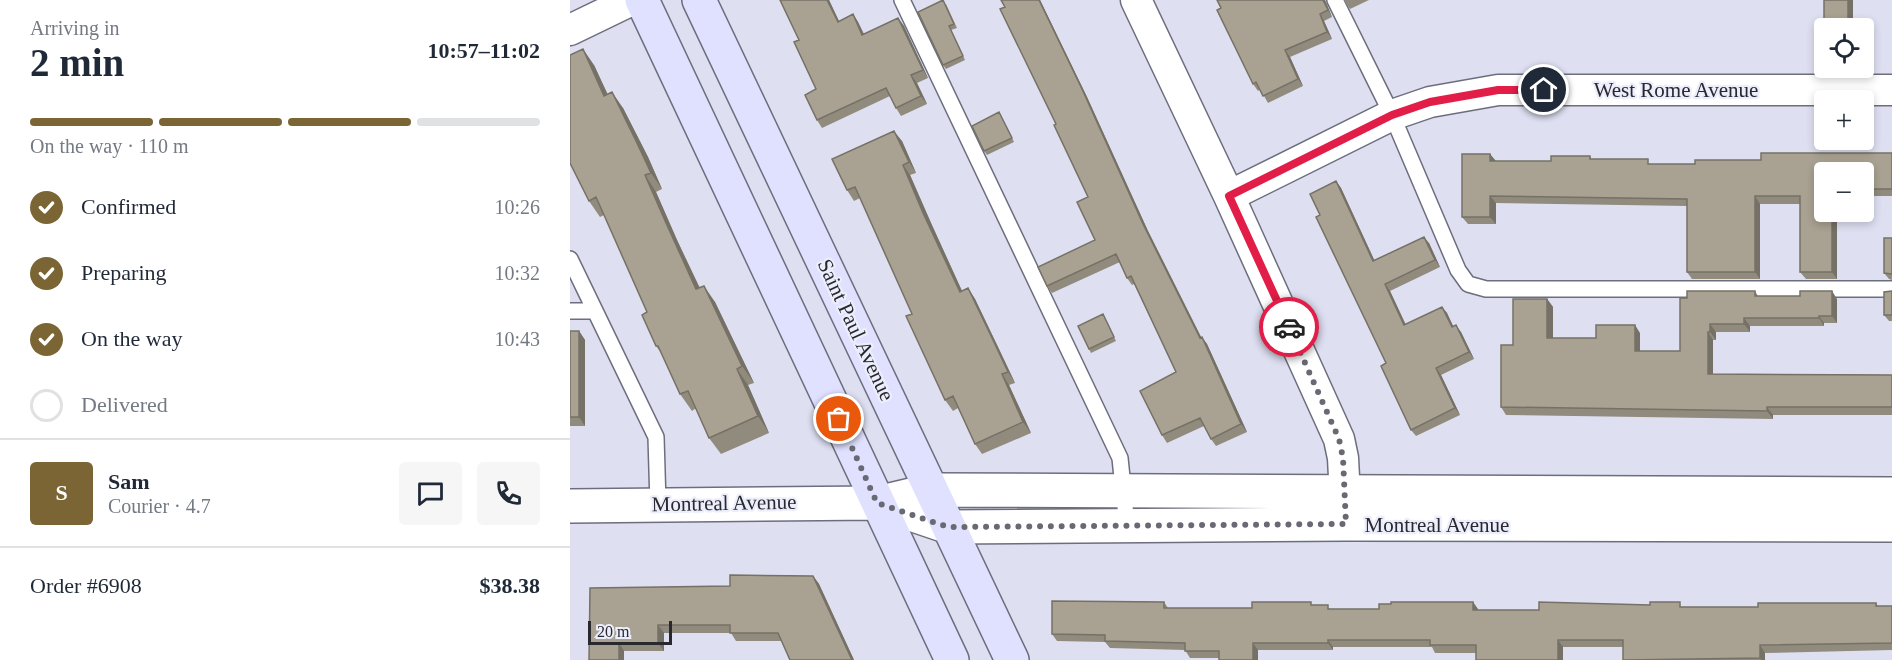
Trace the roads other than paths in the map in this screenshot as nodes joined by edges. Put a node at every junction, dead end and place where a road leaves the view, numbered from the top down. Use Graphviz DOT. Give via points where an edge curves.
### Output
graph roads {
  1 [pos="632,0"];
  2 [pos="642,0"];
  3 [pos="699,0"];
  4 [pos="902,0"];
  5 [pos="1136,0"];
  6 [pos="1335,0"];
  7 [pos="570,30"];
  8 [pos="1892,90"];
  9 [pos="1392,115"];
  10 [pos="1229,196"];
  11 [pos="570,259"];
  12 [pos="1892,289"];
  13 [pos="570,311"];
  14 [pos="595,311"];
  15 [pos="932,490"];
  16 [pos="1124,491"];
  17 [pos="1345,492"];
  18 [pos="1892,494"];
  19 [pos="877,503"];
  20 [pos="658,504"];
  21 [pos="570,506"];
  22 [pos="1346,524"];
  23 [pos="1892,525"];
  24 [pos="1127,526"];
  25 [pos="948,527"];
  26 [pos="952,660"];
  27 [pos="1012,660"];
  1 -- 7 [label="street"];
  2 -- 19 [label="main road"];
  3 -- 15 [label="main road, Saint Paul Avenue"];
  4 -- 16 [label="lane" via="1120,458"];
  5 -- 10 [label="street"];
  6 -- 9 [label="lane"];
  8 -- 9 [label="street, West Rome Avenue" via="1498,90 1430,102"];
  9 -- 10 [label="street, West Rome Avenue"];
  9 -- 12 [label="lane" via="1458,270 1468,284 1486,289"];
  10 -- 17 [label="street" via="1339,439"];
  11 -- 14 [label="lane"];
  13 -- 14 [label="lane"];
  14 -- 20 [label="lane" via="656,437"];
  15 -- 16 [label="street, Montreal Avenue"];
  15 -- 19 [label="street, Montreal Avenue"];
  15 -- 25 [label="main road, Saint Paul Avenue"];
  16 -- 17 [label="street, Montreal Avenue"];
  16 -- 24 [label="lane"];
  17 -- 18 [label="street, Montreal Avenue"];
  17 -- 22 [label="street"];
  19 -- 20 [label="street, Montreal Avenue"];
  19 -- 25 [label="street, Montreal Avenue"];
  19 -- 26 [label="main road"];
  20 -- 21 [label="street, Montreal Avenue"];
  22 -- 23 [label="street, Montreal Avenue"];
  22 -- 24 [label="street, Montreal Avenue"];
  24 -- 25 [label="street, Montreal Avenue"];
  25 -- 27 [label="main road, Saint Paul Avenue"];
}
